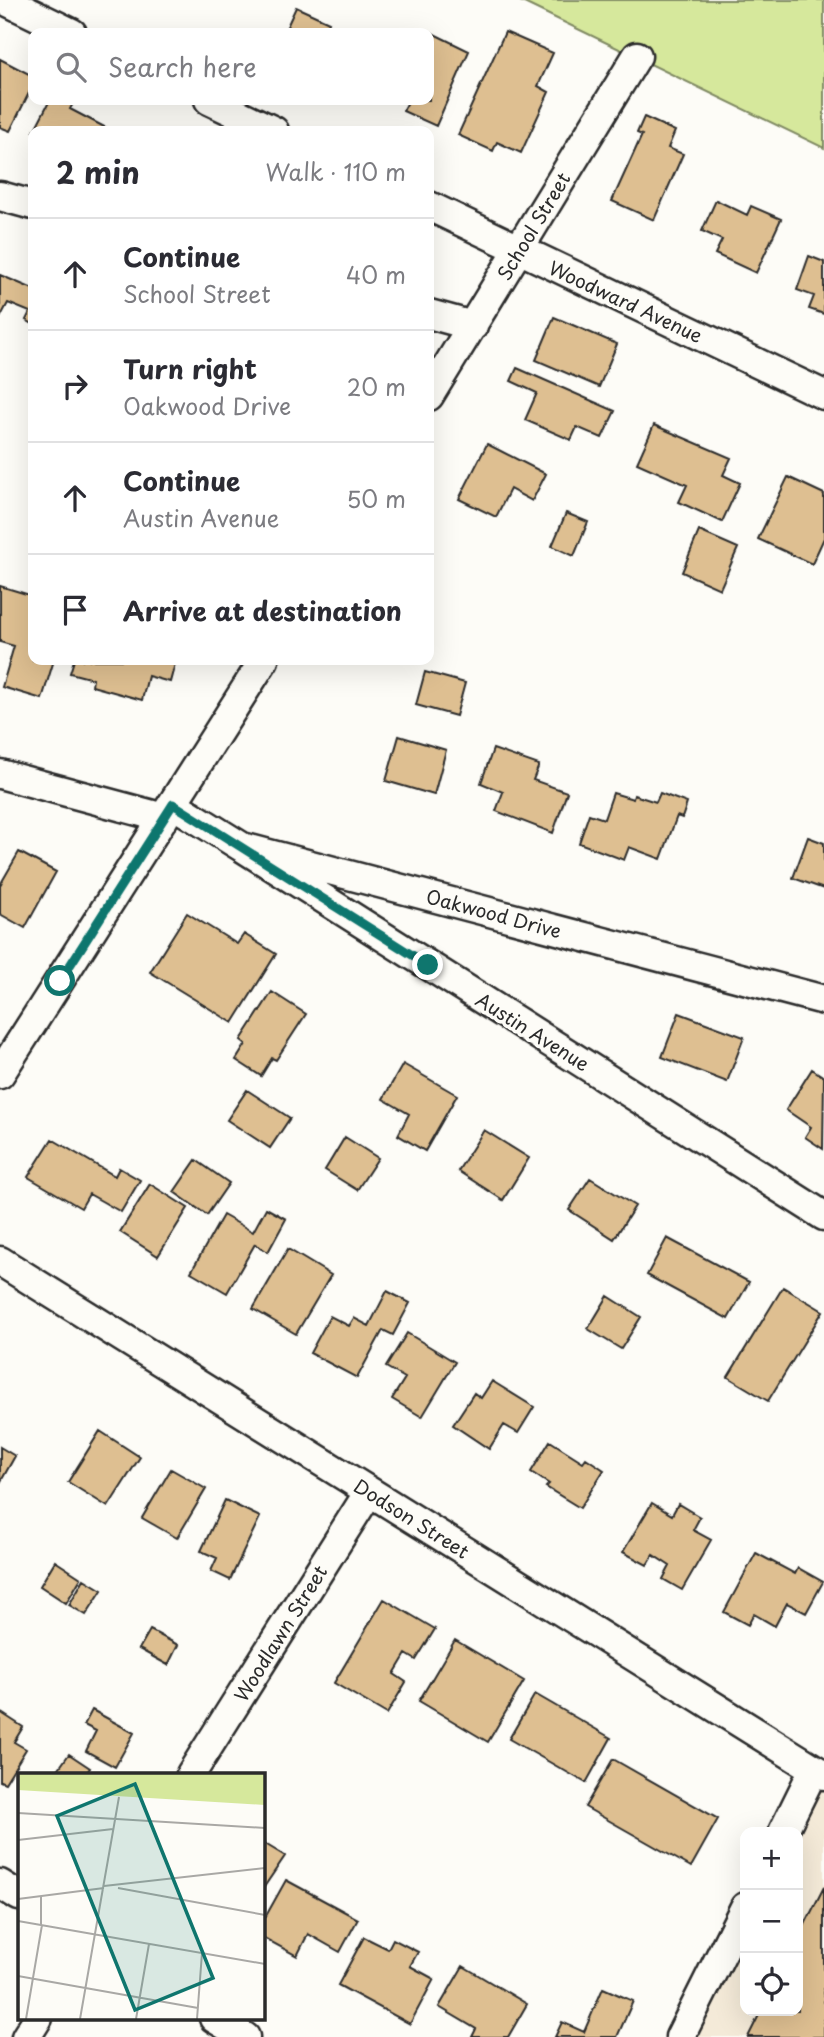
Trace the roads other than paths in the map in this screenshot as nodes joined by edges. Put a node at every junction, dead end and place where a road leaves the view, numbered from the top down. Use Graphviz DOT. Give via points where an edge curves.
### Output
graph roads {
  1 [pos="4,0"];
  2 [pos="62,28"];
  3 [pos="637,56"];
  4 [pos="219,105"];
  5 [pos="264,126"];
  6 [pos="0,196"];
  7 [pos="28,204"];
  8 [pos="434,208"];
  9 [pos="518,249"];
  10 [pos="434,315"];
  11 [pos="473,327"];
  12 [pos="434,388"];
  13 [pos="824,395"];
  14 [pos="261,665"];
  15 [pos="0,775"];
  16 [pos="169,811"];
  17 [pos="242,847"];
  18 [pos="824,1000"];
  19 [pos="0,1074"];
  20 [pos="824,1216"];
  21 [pos="0,1261"];
  22 [pos="369,1492"];
  23 [pos="819,1772"];
  24 [pos="192,1773"];
  25 [pos="786,1827"];
  26 [pos="0,1884"];
  27 [pos="18,1895"];
  28 [pos="740,1917"];
  29 [pos="37,2020"];
  30 [pos="217,2020"];
  31 [pos="26,2037"];
  32 [pos="245,2037"];
  33 [pos="680,2037"];
  1 -- 2 [label="street"];
  3 -- 9 [label="street, School Street"];
  4 -- 5 [label="street"];
  6 -- 7 [label="street"];
  8 -- 9 [label="street, Woodward Avenue"];
  9 -- 11 [label="street, School Street"];
  9 -- 13 [label="street, Woodward Avenue"];
  10 -- 11 [label="street"];
  11 -- 12 [label="street, School Street"];
  14 -- 16 [label="street"];
  15 -- 16 [label="street, Oakwood Drive"];
  16 -- 17 [label="street, Oakwood Drive"];
  16 -- 19 [label="street"];
  17 -- 18 [label="street, Oakwood Drive"];
  17 -- 20 [label="street, Austin Avenue"];
  21 -- 22 [label="street, Dodson Street"];
  22 -- 23 [label="street, Dodson Street"];
  22 -- 24 [label="street, Woodlawn Street"];
  23 -- 25 [label="street"];
  26 -- 27 [label="street"];
  28 -- 33 [label="street"];
  29 -- 31 [label="street"];
  30 -- 32 [label="street"];
}
